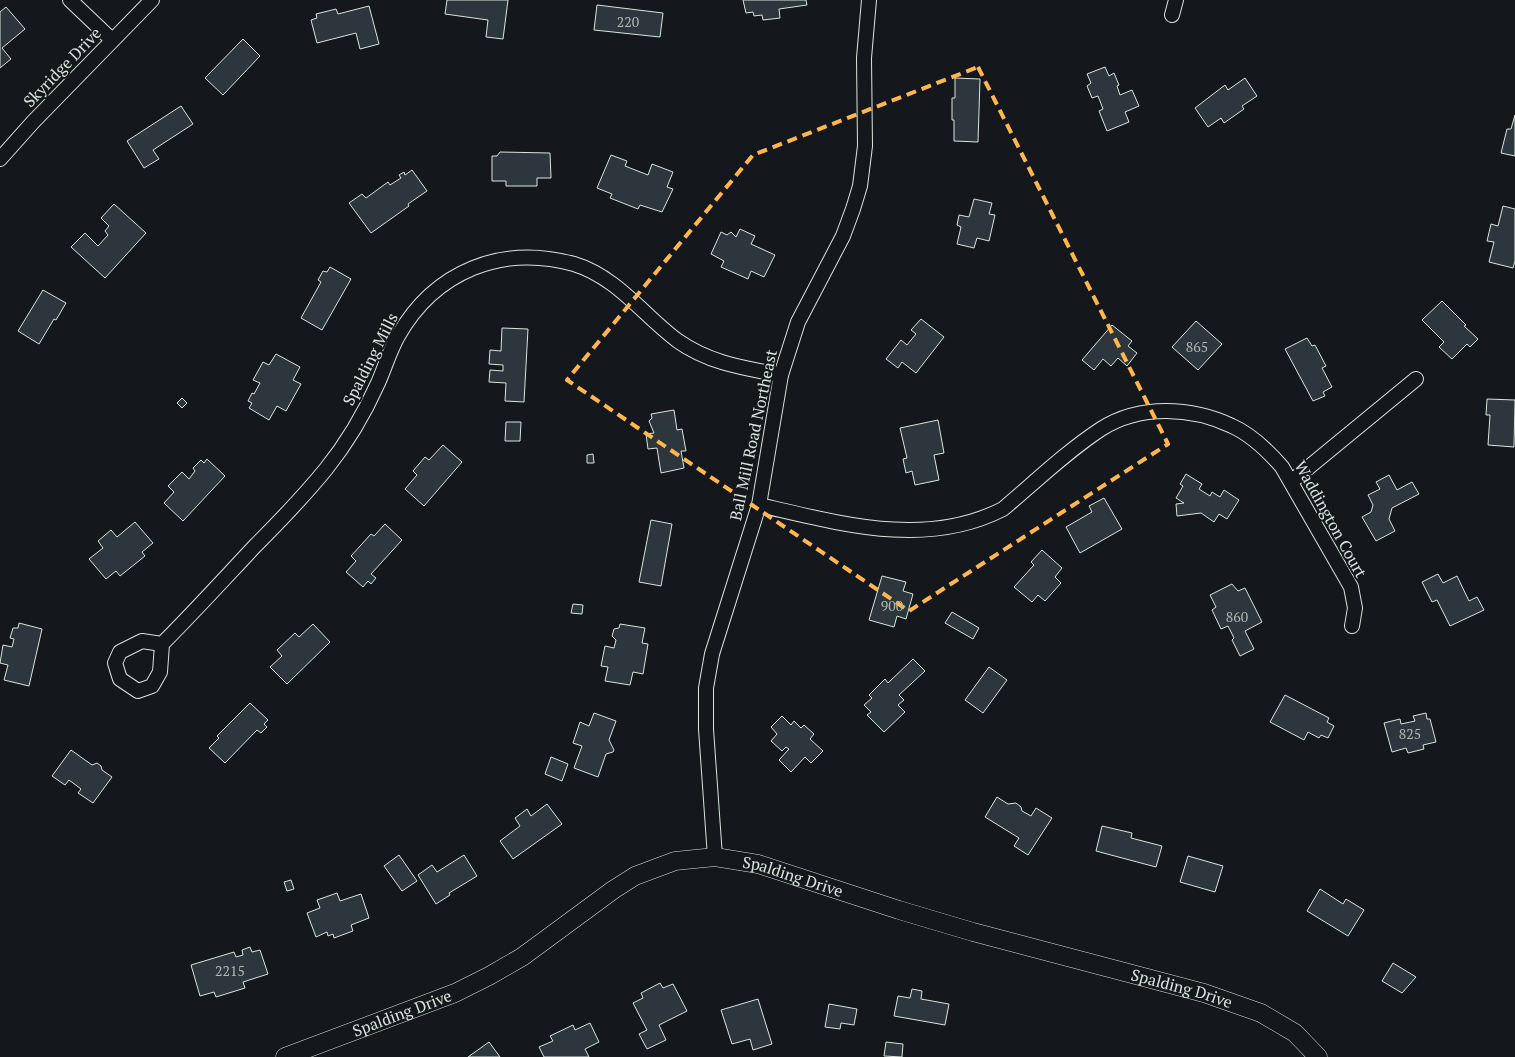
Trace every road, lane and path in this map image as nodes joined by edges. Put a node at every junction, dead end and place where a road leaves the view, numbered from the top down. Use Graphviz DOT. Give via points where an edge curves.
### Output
graph roads {
  1 [pos="70,0"];
  2 [pos="152,0"];
  3 [pos="869,0"];
  4 [pos="1176,0"];
  5 [pos="1172,15"];
  6 [pos="112,40"];
  7 [pos="0,159"];
  8 [pos="781,375"];
  9 [pos="1416,379"];
  10 [pos="1292,481"];
  11 [pos="759,505"];
  12 [pos="1352,626"];
  13 [pos="162,644"];
  14 [pos="715,857"];
  15 [pos="285,1057"];
  16 [pos="1318,1057"];
  1 -- 6 [label="street"];
  2 -- 6 [label="street, Skyridge Drive"];
  3 -- 8 [label="street, Ball Mill Road Northeast" via="864,58 865,146 860,186 843,236 798,322"];
  4 -- 5 [label="street"];
  6 -- 7 [label="street, Skyridge Drive"];
  8 -- 11 [label="street, Ball Mill Road Northeast"];
  8 -- 13 [label="street, Spalding Mills" via="729,366 698,353 677,340 614,285 576,265 549,258 524,257 496,260 472,268 441,286 415,310 397,337 363,414 328,467 297,504"];
  9 -- 10 [label="street"];
  10 -- 11 [label="street, Waddington Court" via="1268,451 1234,426 1199,414 1162,410 1130,416 1102,428 1004,509 961,524 924,530 879,530"];
  10 -- 12 [label="street, Waddington Court" via="1351,588 1355,608"];
  11 -- 14 [label="street, Ball Mill Road Northeast" via="712,654 706,688"];
  14 -- 15 [label="street, Spalding Drive" via="675,861 635,876 522,957 490,976 455,993"];
  14 -- 16 [label="street, Spalding Drive" via="758,864 992,937 1204,993 1262,1013 1295,1033"];
}
